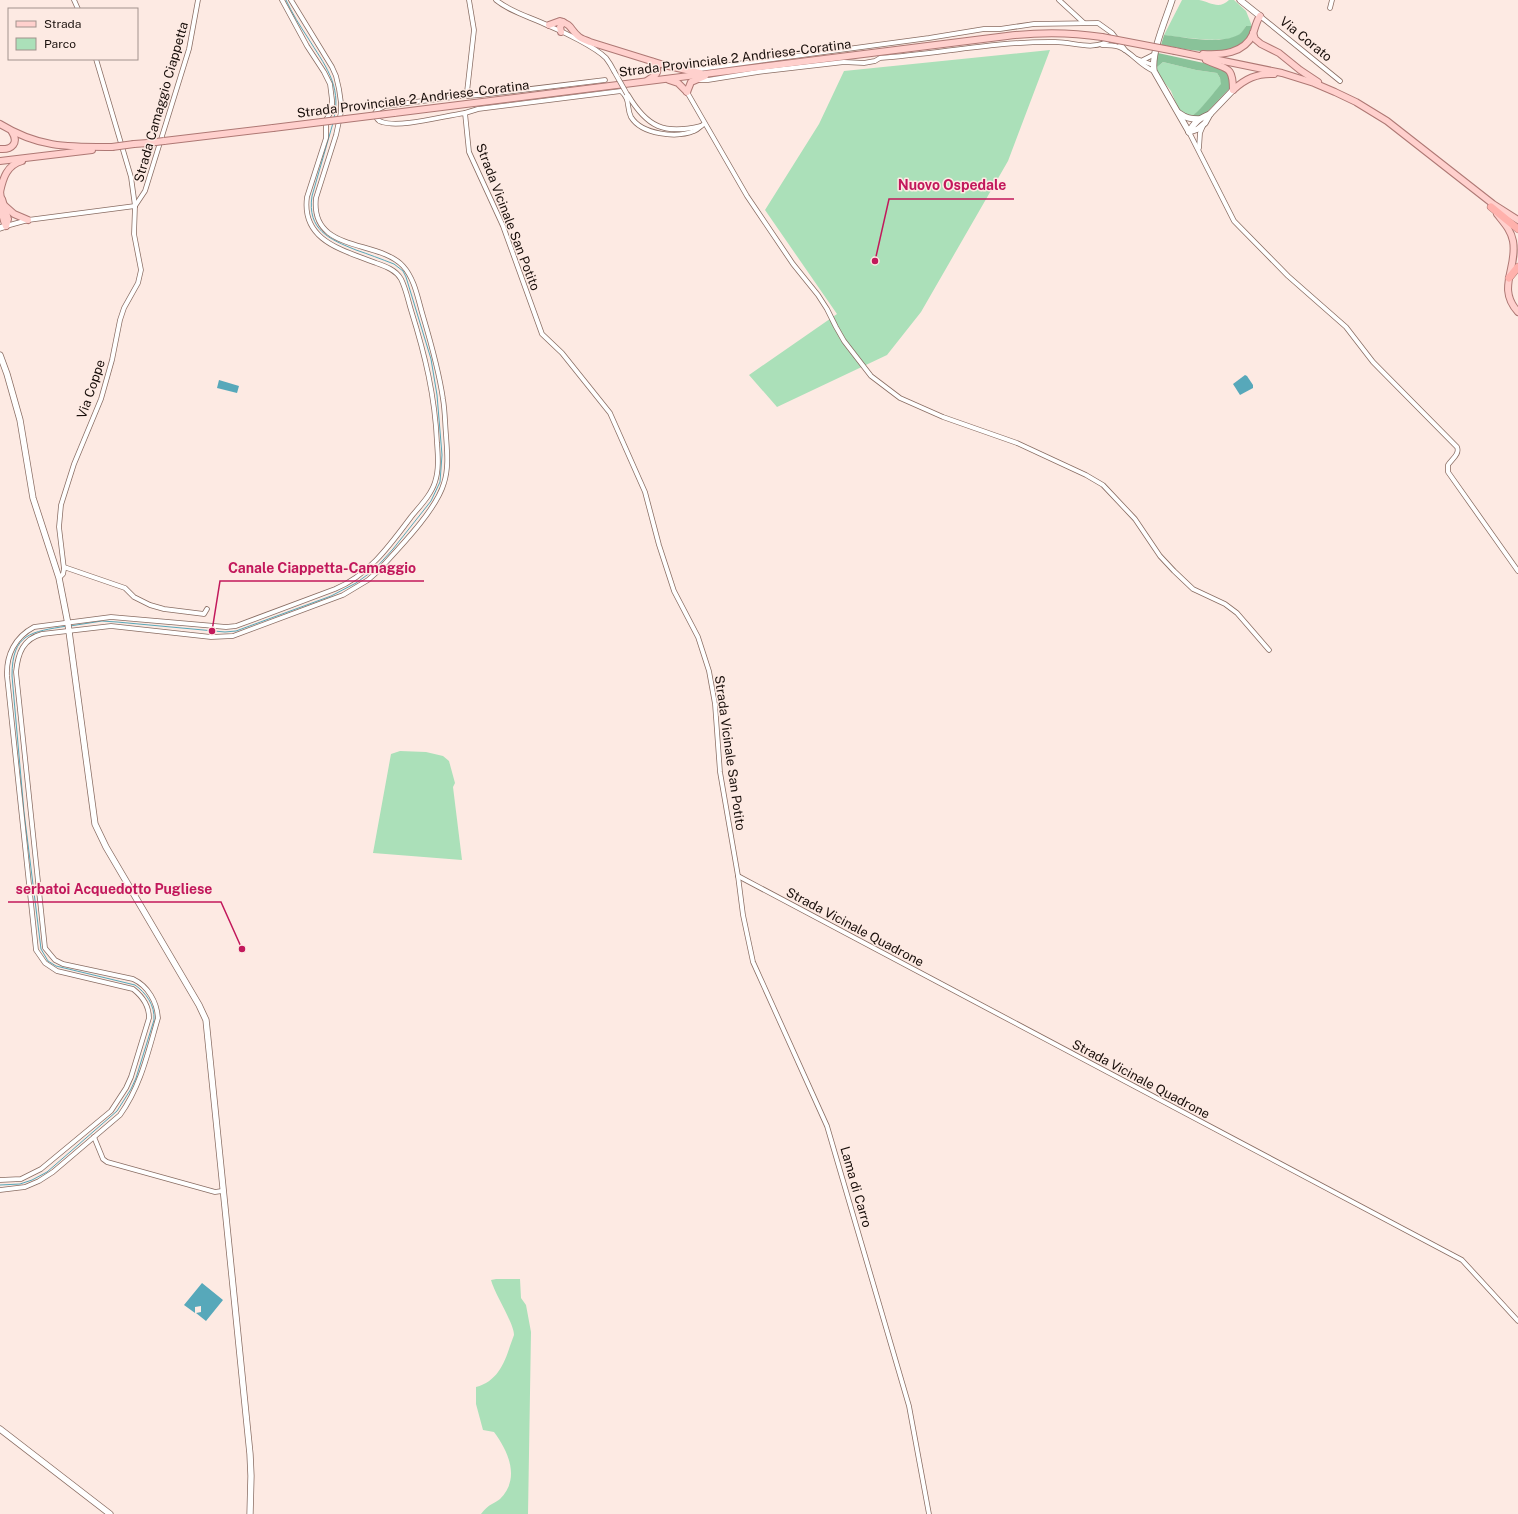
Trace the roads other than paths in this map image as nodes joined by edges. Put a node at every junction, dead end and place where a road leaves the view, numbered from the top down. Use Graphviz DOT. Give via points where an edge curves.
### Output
graph roads {
  1 [pos="198,0"];
  2 [pos="282,0"];
  3 [pos="291,0"];
  4 [pos="469,0"];
  5 [pos="496,0"];
  6 [pos="1059,0"];
  7 [pos="1172,0"];
  8 [pos="1240,0"];
  9 [pos="1332,0"];
  10 [pos="1330,8"];
  11 [pos="1260,16"];
  12 [pos="563,22"];
  13 [pos="1084,23"];
  14 [pos="549,26"];
  15 [pos="561,32"];
  16 [pos="1112,33"];
  17 [pos="1253,34"];
  18 [pos="314,40"];
  19 [pos="306,44"];
  20 [pos="1102,45"];
  21 [pos="1125,50"];
  22 [pos="1183,53"];
  23 [pos="1155,54"];
  24 [pos="1195,55"];
  25 [pos="1135,58"];
  26 [pos="96,60"];
  27 [pos="1142,60"];
  28 [pos="651,61"];
  29 [pos="1153,68"];
  30 [pos="687,70"];
  31 [pos="710,73"];
  32 [pos="1293,76"];
  33 [pos="667,79"];
  34 [pos="605,80"];
  35 [pos="696,80"];
  36 [pos="1340,81"];
  37 [pos="646,82"];
  38 [pos="1233,90"];
  39 [pos="687,92"];
  40 [pos="1335,92"];
  41 [pos="464,94"];
  42 [pos="1176,110"];
  43 [pos="465,113"];
  44 [pos="1210,114"];
  45 [pos="1198,119"];
  46 [pos="1205,123"];
  47 [pos="0,124"];
  48 [pos="702,125"];
  49 [pos="12,132"];
  50 [pos="1189,132"];
  51 [pos="112,147"];
  52 [pos="0,149"];
  53 [pos="1200,153"];
  54 [pos="41,156"];
  55 [pos="319,156"];
  56 [pos="328,159"];
  57 [pos="0,161"];
  58 [pos="0,194"];
  59 [pos="5,206"];
  60 [pos="135,206"];
  61 [pos="1492,206"];
  62 [pos="0,212"];
  63 [pos="28,220"];
  64 [pos="1518,220"];
  65 [pos="1518,224"];
  66 [pos="3,227"];
  67 [pos="1518,229"];
  68 [pos="344,241"];
  69 [pos="341,249"];
  70 [pos="1518,267"];
  71 [pos="1509,278"];
  72 [pos="420,305"];
  73 [pos="410,308"];
  74 [pos="1518,312"];
  75 [pos="0,355"];
  76 [pos="443,399"];
  77 [pos="434,400"];
  78 [pos="422,503"];
  79 [pos="430,510"];
  80 [pos="64,567"];
  81 [pos="1518,571"];
  82 [pos="59,578"];
  83 [pos="291,606"];
  84 [pos="207,609"];
  85 [pos="294,614"];
  86 [pos="178,623"];
  87 [pos="68,626"];
  88 [pos="177,633"];
  89 [pos="18,639"];
  90 [pos="25,644"];
  91 [pos="1269,650"];
  92 [pos="25,763"];
  93 [pos="16,764"];
  94 [pos="35,856"];
  95 [pos="26,857"];
  96 [pos="738,876"];
  97 [pos="51,956"];
  98 [pos="45,963"];
  99 [pos="157,1007"];
  100 [pos="148,1010"];
  101 [pos="97,1123"];
  102 [pos="103,1130"];
  103 [pos="94,1137"];
  104 [pos="0,1180"];
  105 [pos="0,1190"];
  106 [pos="222,1191"];
  107 [pos="1518,1321"];
  108 [pos="0,1429"];
  109 [pos="110,1514"];
  110 [pos="250,1514"];
  111 [pos="929,1514"];
  1 -- 60 [label="street, Strada Camaggio Ciappetta" via="183,68 145,191"];
  2 -- 19 [label="street"];
  3 -- 18 [label="street"];
  4 -- 41 [label="street" via="474,30 467,92"];
  5 -- 14 [label="street" via="526,17"];
  6 -- 13 [label="street"];
  7 -- 23 [label="main road"];
  8 -- 11 [label="main road, Via Corato"];
  9 -- 10 [label="street"];
  11 -- 17 [label="main road"];
  11 -- 36 [label="street, Via Corato"];
  12 -- 14 [label="main road"];
  12 -- 15 [label="main road"];
  12 -- 28 [label="main road" via="580,37"];
  13 -- 16 [label="street" via="1098,23"];
  13 -- 30 [label="street" via="984,29"];
  14 -- 15 [label="street"];
  15 -- 48 [label="street, bridge" via="605,58 637,110 654,125 669,128"];
  16 -- 20 [label="street" via="1111,39"];
  16 -- 21 [label="street"];
  17 -- 22 [label="main road" via="1243,47 1228,53"];
  17 -- 40 [label="main road" via="1261,44 1279,53"];
  18 -- 19 [label="street"];
  18 -- 56 [label="street" via="332,67 342,103"];
  19 -- 55 [label="street" via="330,84 332,100 332,110 326,120 326,138"];
  20 -- 21 [label="street" via="1118,46"];
  20 -- 35 [label="street" via="1056,42 985,46 880,58 864,63 844,62"];
  21 -- 25 [label="street"];
  22 -- 24 [label="main road, Strada Provinciale 2 Andriese-Coratina"];
  22 -- 31 [label="main road, Strada Provinciale 2 Andriese-Coratina, bridge" via="1075,33 1030,33"];
  23 -- 27 [label="street"];
  23 -- 29 [label="main road"];
  24 -- 32 [label="main road, Strada Provinciale 2 Andriese-Coratina"];
  24 -- 38 [label="main road" via="1229,70 1233,77"];
  25 -- 27 [label="street"];
  25 -- 29 [label="street" via="1148,69"];
  26 -- 60 [label="street, Via Coppe" via="131,177"];
  27 -- 29 [label="street"];
  28 -- 30 [label="main road"];
  28 -- 37 [label="main road" via="658,72"];
  29 -- 42 [label="main road"];
  30 -- 31 [label="main road"];
  31 -- 33 [label="main road, Strada Provinciale 2 Andriese-Coratina"];
  31 -- 35 [label="main road"];
  32 -- 38 [label="main road" via="1256,76 1243,81"];
  32 -- 40 [label="main road, Strada Provinciale 2 Andriese-Coratina"];
  33 -- 37 [label="main road, Strada Provinciale 2 Andriese-Coratina"];
  33 -- 39 [label="main road" via="678,83"];
  34 -- 41 [label="street" via="480,95"];
  35 -- 39 [label="main road" via="690,82"];
  37 -- 51 [label="main road, Strada Provinciale 2 Andriese-Coratina, bridge"];
  38 -- 44 [label="main road"];
  39 -- 48 [label="street"];
  40 -- 61 [label="main road, Strada Provinciale 2 Andriese-Coratina" via="1387,121"];
  41 -- 43 [label="street" via="392,104 380,108 375,113 381,122 406,123"];
  42 -- 45 [label="main road" via="1184,117"];
  42 -- 50 [label="main road"];
  43 -- 48 [label="street" via="621,91 628,100 632,118 645,128 668,135 679,135 697,130"];
  43 -- 96 [label="street, Strada Vicinale San Potito" via="469,152 503,226 542,334 562,353 610,413 645,492 674,591 698,637 716,704 720,772"];
  44 -- 45 [label="main road"];
  44 -- 46 [label="main road"];
  45 -- 50 [label="main road"];
  46 -- 50 [label="main road" via="1198,130"];
  46 -- 53 [label="street" via="1198,144"];
  47 -- 49 [label="main road"];
  48 -- 91 [label="street" via="793,264 824,304 844,341 871,376 900,398 943,417 1017,443 1086,474 1103,485 1135,519 1160,556 1174,571 1193,589 1225,604 1237,613"];
  49 -- 51 [label="main road" via="55,145"];
  49 -- 52 [label="main road" via="14,144 6,150"];
  50 -- 53 [label="street"];
  51 -- 54 [label="main road, Strada Provinciale 2 Andriese-Coratina"];
  53 -- 81 [label="street" via="1234,221 1288,276 1340,322 1373,362 1457,447 1458,454 1448,465 1448,472"];
  54 -- 57 [label="main road, Strada Provinciale 2 Andriese-Coratina"];
  54 -- 58 [label="main road" via="17,162 8,169"];
  55 -- 56 [label="street"];
  55 -- 69 [label="street" via="307,197 308,216 311,226 320,238"];
  56 -- 68 [label="street" via="316,198 316,214 325,230"];
  58 -- 59 [label="main road"];
  58 -- 62 [label="main road"];
  59 -- 63 [label="main road" via="14,214"];
  59 -- 66 [label="main road" via="8,219"];
  60 -- 63 [label="street"];
  60 -- 80 [label="street, Via Coppe" via="134,234 140,277 124,308 101,399 74,464 62,505 59,527"];
  61 -- 64 [label="main road"];
  61 -- 65 [label="highway, Strada Provinciale 2 Andriese-Coratina"];
  61 -- 67 [label="highway, Strada Provinciale 2 Andriese-Coratina"];
  61 -- 71 [label="main road" via="1513,240 1514,263"];
  62 -- 66 [label="main road"];
  63 -- 66 [label="street"];
  68 -- 69 [label="street"];
  68 -- 72 [label="street" via="393,258 412,279"];
  69 -- 73 [label="street" via="393,270 400,277"];
  70 -- 71 [label="highway"];
  71 -- 74 [label="main road" via="1509,297"];
  72 -- 73 [label="street"];
  72 -- 76 [label="street" via="434,353"];
  73 -- 77 [label="street" via="424,351"];
  75 -- 82 [label="main road" via="20,420 33,498"];
  76 -- 77 [label="street"];
  76 -- 79 [label="street" via="446,473 441,492"];
  77 -- 78 [label="street" via="438,470 435,482"];
  78 -- 79 [label="street"];
  78 -- 83 [label="street" via="368,568 342,586"];
  79 -- 85 [label="street" via="378,572 368,580 343,596"];
  80 -- 82 [label="street"];
  80 -- 84 [label="street" via="125,588 134,597 159,608 199,614 204,614"];
  82 -- 87 [label="main road"];
  83 -- 85 [label="street"];
  83 -- 86 [label="street" via="236,626"];
  85 -- 88 [label="street" via="233,636 211,637"];
  86 -- 87 [label="street" via="111,617"];
  86 -- 88 [label="street"];
  87 -- 88 [label="street" via="111,626"];
  87 -- 89 [label="street" via="34,627"];
  87 -- 90 [label="street" via="33,637"];
  87 -- 106 [label="main road" via="95,824 106,848 206,1020"];
  89 -- 90 [label="street"];
  89 -- 93 [label="street" via="6,667"];
  90 -- 92 [label="street" via="16,672"];
  92 -- 93 [label="street"];
  92 -- 94 [label="street"];
  93 -- 95 [label="street"];
  94 -- 95 [label="street"];
  94 -- 97 [label="street" via="43,939 45,948"];
  95 -- 98 [label="street" via="34,941 38,954"];
  96 -- 107 [label="street, Strada Vicinale Quadrone" via="1462,1260"];
  96 -- 111 [label="street, Lama di Carro" via="753,962 827,1126 909,1406"];
  97 -- 98 [label="street"];
  97 -- 99 [label="street" via="63,964 137,981 146,988"];
  98 -- 100 [label="street" via="57,971 133,988 141,996"];
  99 -- 100 [label="street"];
  99 -- 102 [label="street" via="158,1018 140,1080 120,1115"];
  100 -- 101 [label="street" via="149,1018 131,1077 111,1110"];
  101 -- 102 [label="street"];
  101 -- 104 [label="street" via="41,1169 21,1179"];
  102 -- 103 [label="street"];
  103 -- 105 [label="street" via="39,1181 25,1187"];
  103 -- 106 [label="street" via="103,1159 107,1162 216,1192"];
  106 -- 110 [label="main road" via="250,1454"];
  108 -- 109 [label="main road"];
}
